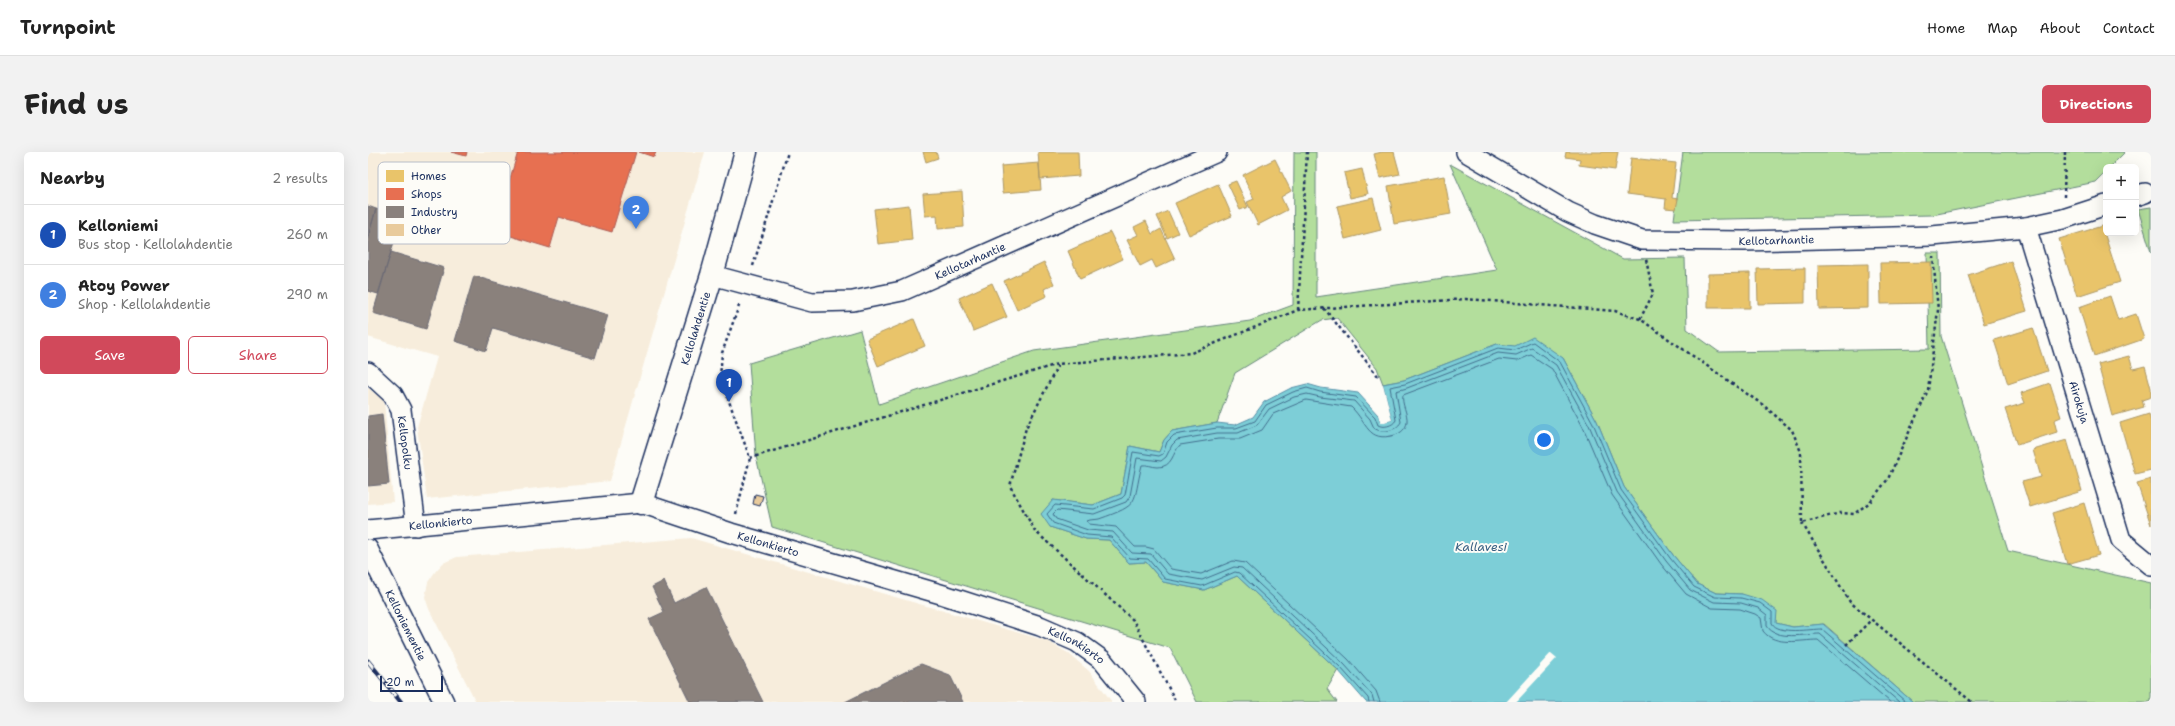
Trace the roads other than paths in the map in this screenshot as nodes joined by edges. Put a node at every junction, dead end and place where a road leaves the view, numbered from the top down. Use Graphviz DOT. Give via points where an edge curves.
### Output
graph roads {
  1 [pos="746,152"];
  2 [pos="1217,152"];
  3 [pos="1466,152"];
  4 [pos="2103,207"];
  5 [pos="2026,227"];
  6 [pos="712,274"];
  7 [pos="368,372"];
  8 [pos="641,503"];
  9 [pos="416,526"];
  10 [pos="368,530"];
  11 [pos="368,549"];
  12 [pos="2151,565"];
  13 [pos="444,702"];
  14 [pos="1136,702"];
  1 -- 6 [label="street, Kellolahdentie"];
  2 -- 6 [label="street, Kellotarhantie" via="902,291 853,301 812,302"];
  3 -- 5 [label="street, Kellotarhantie" via="1568,212 1642,240 1744,241 1932,236"];
  4 -- 5 [label="street, Kellotarhantie"];
  5 -- 12 [label="street, Airokuja" via="2121,540"];
  6 -- 8 [label="street, Kellolahdentie"];
  7 -- 9 [label="street, Kellopolku" via="393,395 401,410"];
  8 -- 9 [label="street, Kellonkierto"];
  8 -- 14 [label="street, Kellonkierto" via="731,533 944,595 1040,626 1077,642 1102,660"];
  9 -- 10 [label="street, Kellonkierto"];
  11 -- 13 [label="street, Kelloniementie"];
}
